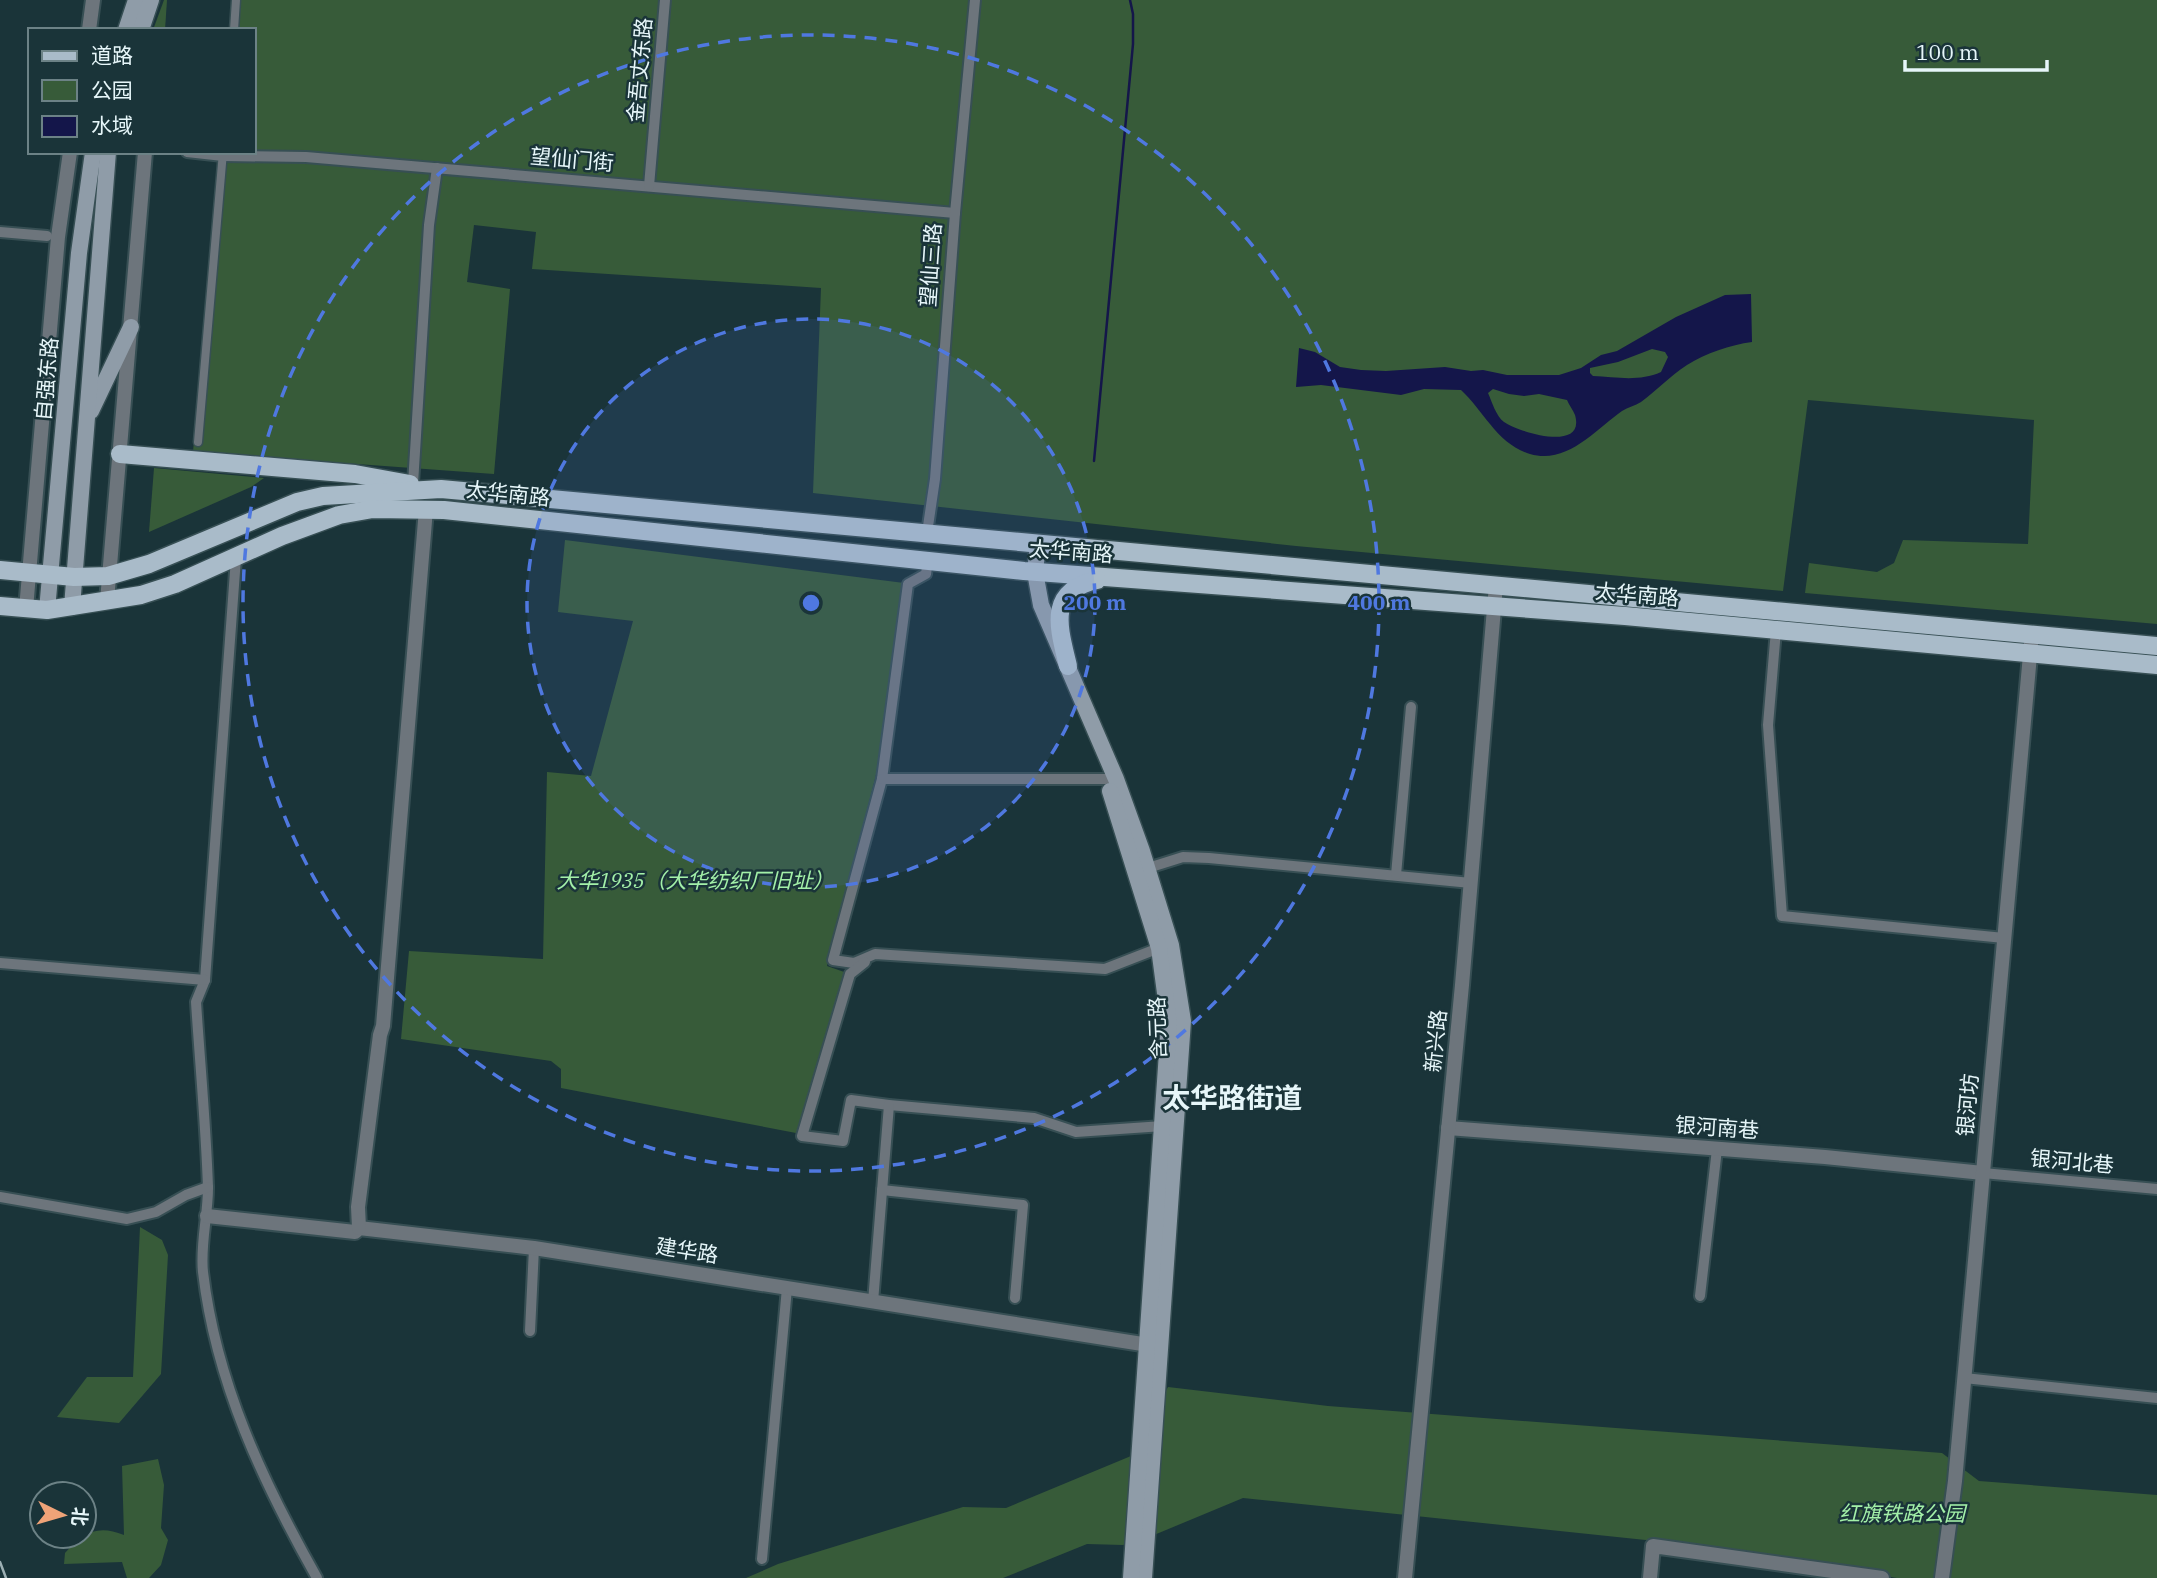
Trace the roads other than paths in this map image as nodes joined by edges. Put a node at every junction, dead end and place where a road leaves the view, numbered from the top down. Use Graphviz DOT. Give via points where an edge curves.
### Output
graph roads {
  1 [pos="93,0"];
  2 [pos="136,0"];
  3 [pos="151,0"];
  4 [pos="236,0"];
  5 [pos="665,0"];
  6 [pos="975,0"];
  7 [pos="89,28"];
  8 [pos="127,28"];
  9 [pos="142,28"];
  10 [pos="234,28"];
  11 [pos="70,154"];
  12 [pos="93,154"];
  13 [pos="108,154"];
  14 [pos="145,154"];
  15 [pos="223,154"];
  16 [pos="436,168"];
  17 [pos="649,186"];
  18 [pos="955,213"];
  19 [pos="0,232"];
  20 [pos="47,236"];
  21 [pos="131,327"];
  22 [pos="87,420"];
  23 [pos="198,442"];
  24 [pos="120,454"];
  25 [pos="412,484"];
  26 [pos="441,489"];
  27 [pos="426,509"];
  28 [pos="927,533"];
  29 [pos="1032,544"];
  30 [pos="236,558"];
  31 [pos="928,560"];
  32 [pos="0,570"];
  33 [pos="29,572"];
  34 [pos="1030,572"];
  35 [pos="50,575"];
  36 [pos="108,576"];
  37 [pos="74,577"];
  38 [pos="1109,577"];
  39 [pos="1496,585"];
  40 [pos="107,601"];
  41 [pos="0,606"];
  42 [pos="72,607"];
  43 [pos="1494,608"];
  44 [pos="26,609"];
  45 [pos="47,610"];
  46 [pos="1776,630"];
  47 [pos="2031,644"];
  48 [pos="2157,646"];
  49 [pos="2157,665"];
  50 [pos="1068,666"];
  51 [pos="1411,707"];
  52 [pos="882,779"];
  53 [pos="1106,779"];
  54 [pos="1148,868"];
  55 [pos="1396,875"];
  56 [pos="1471,883"];
  57 [pos="2004,938"];
  58 [pos="1159,948"];
  59 [pos="875,954"];
  60 [pos="0,963"];
  61 [pos="205,980"];
  62 [pos="889,1105"];
  63 [pos="1163,1126"];
  64 [pos="1448,1128"];
  65 [pos="1717,1149"];
  66 [pos="1983,1173"];
  67 [pos="208,1187"];
  68 [pos="2157,1189"];
  69 [pos="882,1190"];
  70 [pos="0,1197"];
  71 [pos="207,1216"];
  72 [pos="359,1228"];
  73 [pos="534,1248"];
  74 [pos="787,1288"];
  75 [pos="1700,1296"];
  76 [pos="1015,1298"];
  77 [pos="873,1302"];
  78 [pos="530,1331"];
  79 [pos="1153,1346"];
  80 [pos="1964,1378"];
  81 [pos="2157,1398"];
  82 [pos="762,1559"];
  83 [pos="317,1578"];
  84 [pos="1131,1578"];
  85 [pos="1144,1578"];
  86 [pos="1405,1578"];
  87 [pos="1650,1578"];
  88 [pos="1882,1578"];
  89 [pos="1942,1578"];
  1 -- 7 [label="street"];
  2 -- 8 [label="main road"];
  3 -- 9 [label="main road"];
  4 -- 10 [label="street"];
  5 -- 17 [label="street, 金吾丈东路"];
  6 -- 18 [label="street, 望仙三路"];
  11 -- 33 [label="street" via="58,237"];
  12 -- 35 [label="main road, 自强东路" via="79,253"];
  13 -- 22 [label="main road, 自强东路"];
  14 -- 21 [label="street"];
  15 -- 16 [label="street, 望仙门街"];
  15 -- 23 [label="street"];
  16 -- 17 [label="street, 望仙门街"];
  16 -- 25 [label="street"];
  17 -- 18 [label="street, 望仙门街"];
  18 -- 28 [label="street, 望仙三路"];
  19 -- 20 [label="street"];
  21 -- 22 [label="main road"];
  21 -- 24 [label="street"];
  22 -- 37 [label="main road, 自强东路"];
  24 -- 25 [label="main road" via="355,474"];
  24 -- 36 [label="street"];
  25 -- 26 [label="main road"];
  26 -- 28 [label="main road, 太华南路"];
  26 -- 36 [label="main road, 太华南路" via="323,495"];
  27 -- 30 [label="main road, 太华南路" via="373,509 339,515"];
  27 -- 31 [label="main road, 太华南路"];
  27 -- 72 [label="street" via="383,1026 361,1180"];
  28 -- 29 [label="main road, 太华南路"];
  29 -- 34 [label="main road, 含元路"];
  29 -- 39 [label="main road, 太华南路"];
  30 -- 40 [label="main road, 太华南路" via="176,584"];
  30 -- 61 [label="street"];
  31 -- 34 [label="main road, 太华南路"];
  31 -- 52 [label="street" via="926,575 908,584"];
  32 -- 33 [label="main road, 太华南路"];
  33 -- 35 [label="main road, 太华南路"];
  33 -- 44 [label="street"];
  34 -- 38 [label="main road, 太华南路"];
  34 -- 50 [label="main road, 含元路"];
  34 -- 53 [label="main road, 含元路" via="1032,608"];
  35 -- 37 [label="main road, 太华南路"];
  35 -- 45 [label="main road, 自强东路"];
  36 -- 37 [label="main road, 太华南路"];
  36 -- 40 [label="street"];
  37 -- 42 [label="main road, 自强东路"];
  38 -- 43 [label="main road, 太华南路"];
  38 -- 50 [label="main road" via="1077,586 1061,605 1060,628"];
  39 -- 43 [label="street, 新兴路"];
  39 -- 47 [label="main road, 太华南路"];
  40 -- 42 [label="main road, 太华南路"];
  41 -- 44 [label="main road, 太华南路"];
  42 -- 45 [label="main road, 太华南路"];
  43 -- 46 [label="main road, 太华南路"];
  43 -- 56 [label="street, 新兴路"];
  44 -- 45 [label="main road, 太华南路"];
  46 -- 47 [label="main road, 太华南路"];
  46 -- 57 [label="street" via="1768,725 1782,916"];
  47 -- 48 [label="main road, 太华南路"];
  47 -- 49 [label="main road, 太华南路"];
  47 -- 57 [label="street, 银河坊"];
  50 -- 54 [label="main road, 含元路"];
  51 -- 55 [label="street"];
  52 -- 53 [label="street"];
  52 -- 59 [label="street" via="833,960 854,962"];
  53 -- 58 [label="main road, 含元路"];
  54 -- 55 [label="street" via="1183,857"];
  54 -- 79 [label="main road, 含元路" via="1171,944 1183,1021"];
  55 -- 56 [label="street"];
  56 -- 64 [label="street, 新兴路"];
  57 -- 66 [label="street, 银河坊"];
  58 -- 59 [label="street" via="1105,968"];
  58 -- 63 [label="main road, 含元路" via="1169,1023"];
  59 -- 62 [label="street" via="850,974 802,1136 843,1141 851,1100"];
  60 -- 61 [label="street"];
  61 -- 67 [label="street" via="196,1002"];
  62 -- 63 [label="street" via="1034,1118 1076,1132"];
  62 -- 69 [label="street"];
  63 -- 79 [label="main road, 含元路"];
  64 -- 65 [label="street, 银河南巷"];
  64 -- 86 [label="street, 新兴路"];
  65 -- 66 [label="street, 银河南巷"];
  65 -- 75 [label="street"];
  66 -- 68 [label="street, 银河北巷"];
  66 -- 80 [label="street, 银河坊"];
  67 -- 70 [label="street" via="156,1212 127,1219"];
  67 -- 71 [label="street"];
  69 -- 76 [label="street" via="1023,1205"];
  69 -- 77 [label="street"];
  71 -- 72 [label="street, 建华路" via="355,1232"];
  71 -- 83 [label="street" via="202,1269 216,1350 243,1431"];
  72 -- 73 [label="street, 建华路"];
  73 -- 74 [label="street, 建华路"];
  73 -- 78 [label="street"];
  74 -- 77 [label="street, 建华路"];
  74 -- 82 [label="street"];
  77 -- 79 [label="street, 建华路"];
  79 -- 84 [label="main road, 含元路"];
  79 -- 85 [label="main road, 含元路"];
  80 -- 81 [label="street"];
  80 -- 89 [label="street, 银河坊"];
  87 -- 88 [label="street" via="1653,1546"];
}
